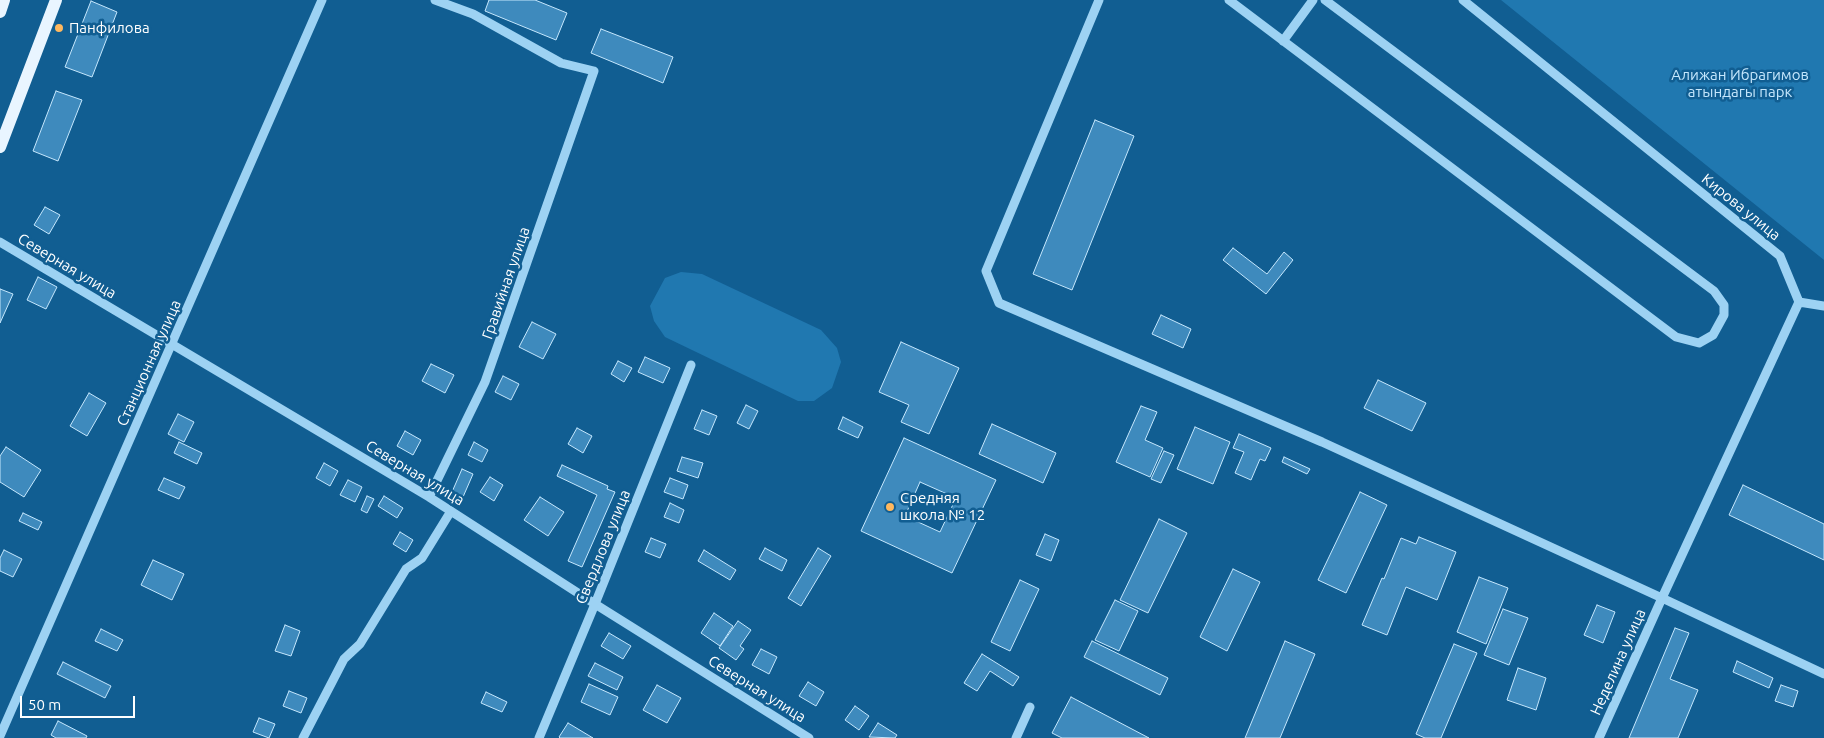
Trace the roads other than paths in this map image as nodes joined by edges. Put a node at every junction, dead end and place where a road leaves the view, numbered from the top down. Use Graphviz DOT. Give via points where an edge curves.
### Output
graph roads {
  1 [pos="4,0"];
  2 [pos="56,0"];
  3 [pos="322,0"];
  4 [pos="435,0"];
  5 [pos="1099,0"];
  6 [pos="1229,0"];
  7 [pos="1313,0"];
  8 [pos="1325,0"];
  9 [pos="1463,0"];
  10 [pos="0,12"];
  11 [pos="1283,41"];
  12 [pos="0,147"];
  13 [pos="0,242"];
  14 [pos="1799,302"];
  15 [pos="1824,306"];
  16 [pos="172,345"];
  17 [pos="691,365"];
  18 [pos="429,497"];
  19 [pos="451,511"];
  20 [pos="1662,598"];
  21 [pos="595,604"];
  22 [pos="1824,674"];
  23 [pos="1030,707"];
  24 [pos="0,736"];
  25 [pos="303,738"];
  26 [pos="539,738"];
  27 [pos="809,738"];
  28 [pos="1016,738"];
  29 [pos="1599,738"];
  1 -- 10 [label="main road"];
  2 -- 12 [label="main road"];
  3 -- 16 [label="street, Станционная улица"];
  4 -- 18 [label="street, Гравийная улица" via="473,14 561,63 594,71 485,382"];
  5 -- 20 [label="street" via="986,271 999,302 1322,442"];
  6 -- 11 [label="street"];
  7 -- 11 [label="street"];
  8 -- 11 [label="street" via="1714,291 1724,305 1724,315 1713,335 1699,343 1676,337"];
  9 -- 14 [label="street, Кирова улица" via="1780,256"];
  13 -- 16 [label="street, Северная улица"];
  14 -- 15 [label="street"];
  14 -- 20 [label="street"];
  16 -- 18 [label="street, Северная улица"];
  16 -- 24 [label="street, Станционная улица"];
  17 -- 21 [label="street, Свердлова улица"];
  18 -- 19 [label="street, Северная улица"];
  19 -- 21 [label="street, Северная улица"];
  19 -- 25 [label="street" via="422,558 406,569 360,644 344,659"];
  20 -- 22 [label="street"];
  20 -- 29 [label="street, Неделина улица"];
  21 -- 26 [label="street, Свердлова улица"];
  21 -- 27 [label="street, Северная улица"];
  23 -- 28 [label="street"];
}
